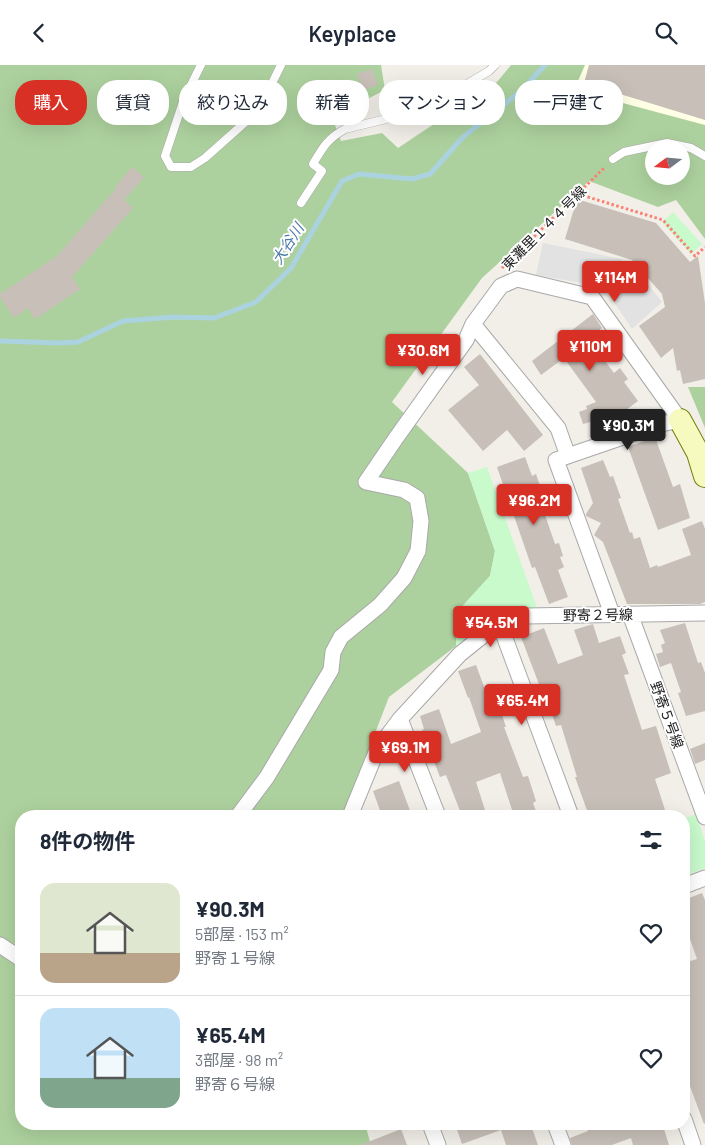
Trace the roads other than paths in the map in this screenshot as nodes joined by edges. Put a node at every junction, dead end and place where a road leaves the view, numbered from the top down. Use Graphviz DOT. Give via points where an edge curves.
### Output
graph roads {
  1 [pos="201,65"];
  2 [pos="281,65"];
  3 [pos="495,65"];
  4 [pos="705,156"];
  5 [pos="614,159"];
  6 [pos="301,203"];
  7 [pos="473,324"];
  8 [pos="680,420"];
  9 [pos="568,456"];
  10 [pos="705,476"];
  11 [pos="705,613"];
  12 [pos="612,614"];
  13 [pos="630,614"];
  14 [pos="500,625"];
  15 [pos="400,719"];
  16 [pos="242,810"];
  17 [pos="352,810"];
  18 [pos="436,810"];
  19 [pos="570,810"];
  20 [pos="705,817"];
  21 [pos="705,878"];
  22 [pos="690,884"];
  23 [pos="0,945"];
  24 [pos="15,955"];
  25 [pos="432,1130"];
  26 [pos="557,1130"];
  27 [pos="688,1130"];
  28 [pos="438,1145"];
  29 [pos="563,1145"];
  30 [pos="693,1145"];
  1 -- 2 [label="lane" via="184,99 165,156 171,167 191,167 205,158 259,110"];
  3 -- 6 [label="lane" via="423,110 345,129 334,135 313,164 322,171"];
  4 -- 5 [label="lane" via="691,147 667,143 624,152"];
  7 -- 8 [label="street, 東灘里１４４号線" via="501,286 517,279 592,297"];
  7 -- 9 [label="street" via="558,428"];
  7 -- 16 [label="street, 東灘里１４４号線" via="466,340 366,482 404,490 417,498 421,521 418,551 404,578 341,637 333,652 331,670 267,777"];
  8 -- 9 [label="street"];
  8 -- 10 [label="street" via="698,453"];
  9 -- 12 [label="street" via="556,460"];
  11 -- 13 [label="street, 野寄２号線"];
  12 -- 13 [label="street, 野寄２号線"];
  12 -- 14 [label="street, 野寄２号線" via="525,616"];
  13 -- 20 [label="street, 野寄５号線"];
  14 -- 15 [label="street, 野寄２号線" via="460,654"];
  14 -- 19 [label="street"];
  15 -- 17 [label="street, 野寄２号線" via="377,750"];
  15 -- 18 [label="street"];
  21 -- 22 [label="street"];
  23 -- 24 [label="street"];
  25 -- 28 [label="street"];
  26 -- 29 [label="street"];
  27 -- 30 [label="street"];
}
